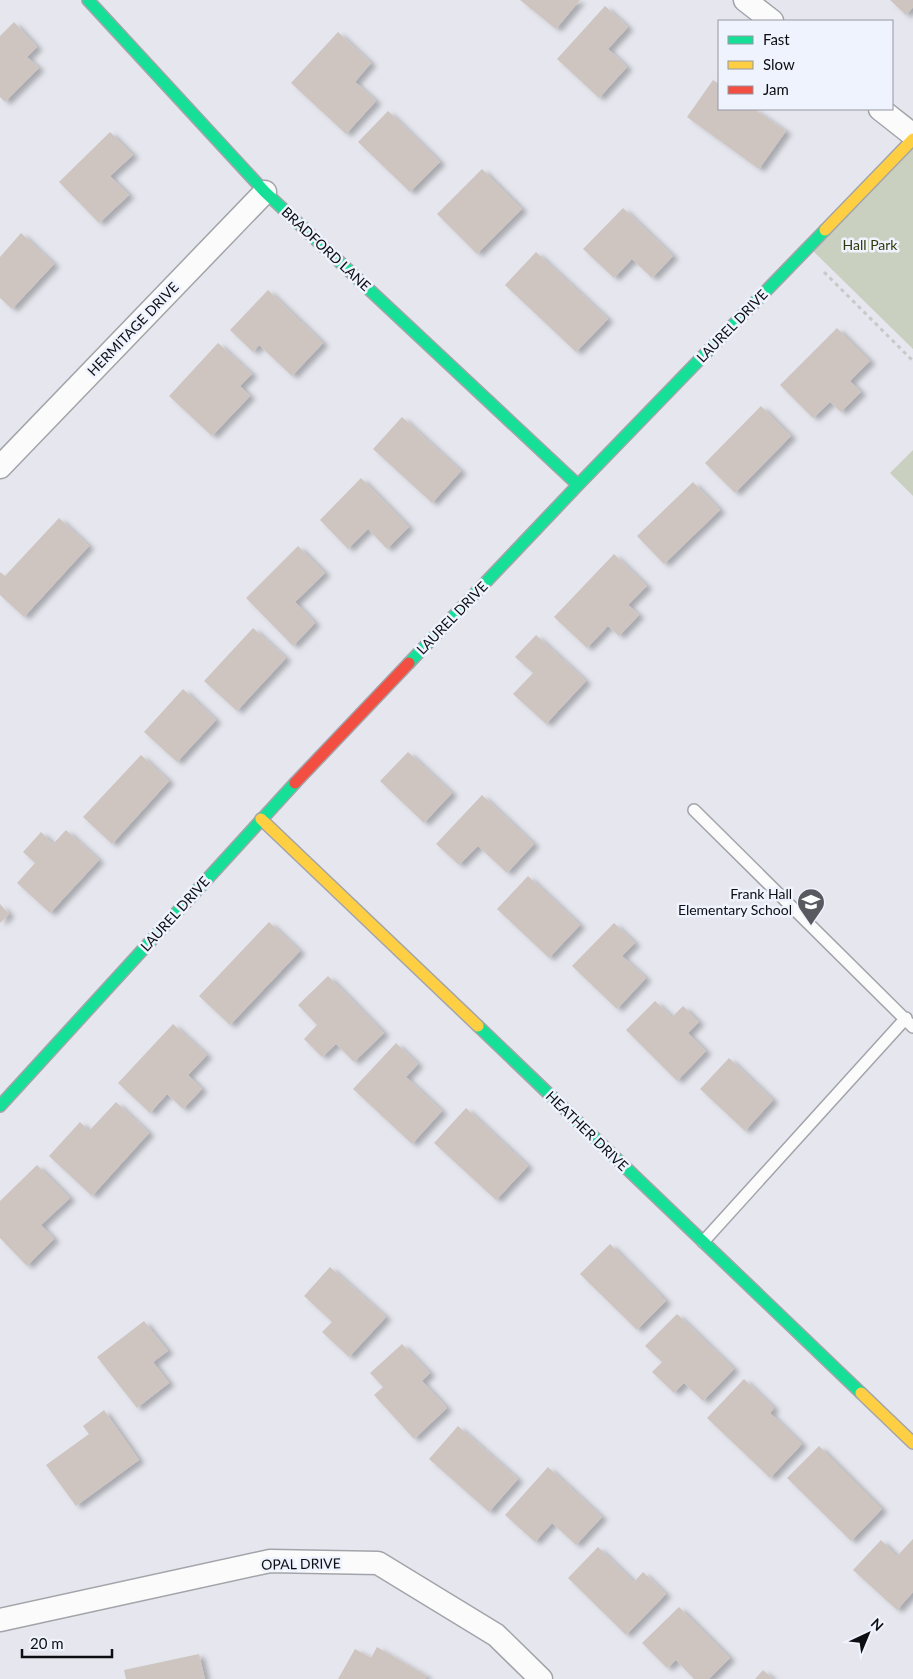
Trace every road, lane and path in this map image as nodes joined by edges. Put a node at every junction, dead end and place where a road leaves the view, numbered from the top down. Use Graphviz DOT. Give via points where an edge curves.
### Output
graph roads {
  1 [pos="88,0"];
  2 [pos="745,0"];
  3 [pos="771,20"];
  4 [pos="881,110"];
  5 [pos="913,135"];
  6 [pos="913,139"];
  7 [pos="265,192"];
  8 [pos="824,272"];
  9 [pos="913,361"];
  10 [pos="0,467"];
  11 [pos="578,486"];
  12 [pos="694,810"];
  13 [pos="261,819"];
  14 [pos="909,1022"];
  15 [pos="0,1106"];
  16 [pos="703,1242"];
  17 [pos="913,1443"];
  18 [pos="0,1620"];
  19 [pos="540,1679"];
  1 -- 7 [label="street, BRADFORD LANE"];
  2 -- 3 [label="street"];
  4 -- 5 [label="street"];
  6 -- 11 [label="street, LAUREL DRIVE"];
  7 -- 10 [label="street, HERMITAGE DRIVE"];
  7 -- 11 [label="street, BRADFORD LANE"];
  8 -- 9 [label="path"];
  11 -- 13 [label="street, LAUREL DRIVE"];
  12 -- 14 [label="lane"];
  13 -- 15 [label="street, LAUREL DRIVE"];
  13 -- 16 [label="street, HEATHER DRIVE"];
  14 -- 16 [label="lane"];
  16 -- 17 [label="street, HEATHER DRIVE"];
  18 -- 19 [label="street, OPAL DRIVE" via="270,1561 378,1564 496,1635"];
}
